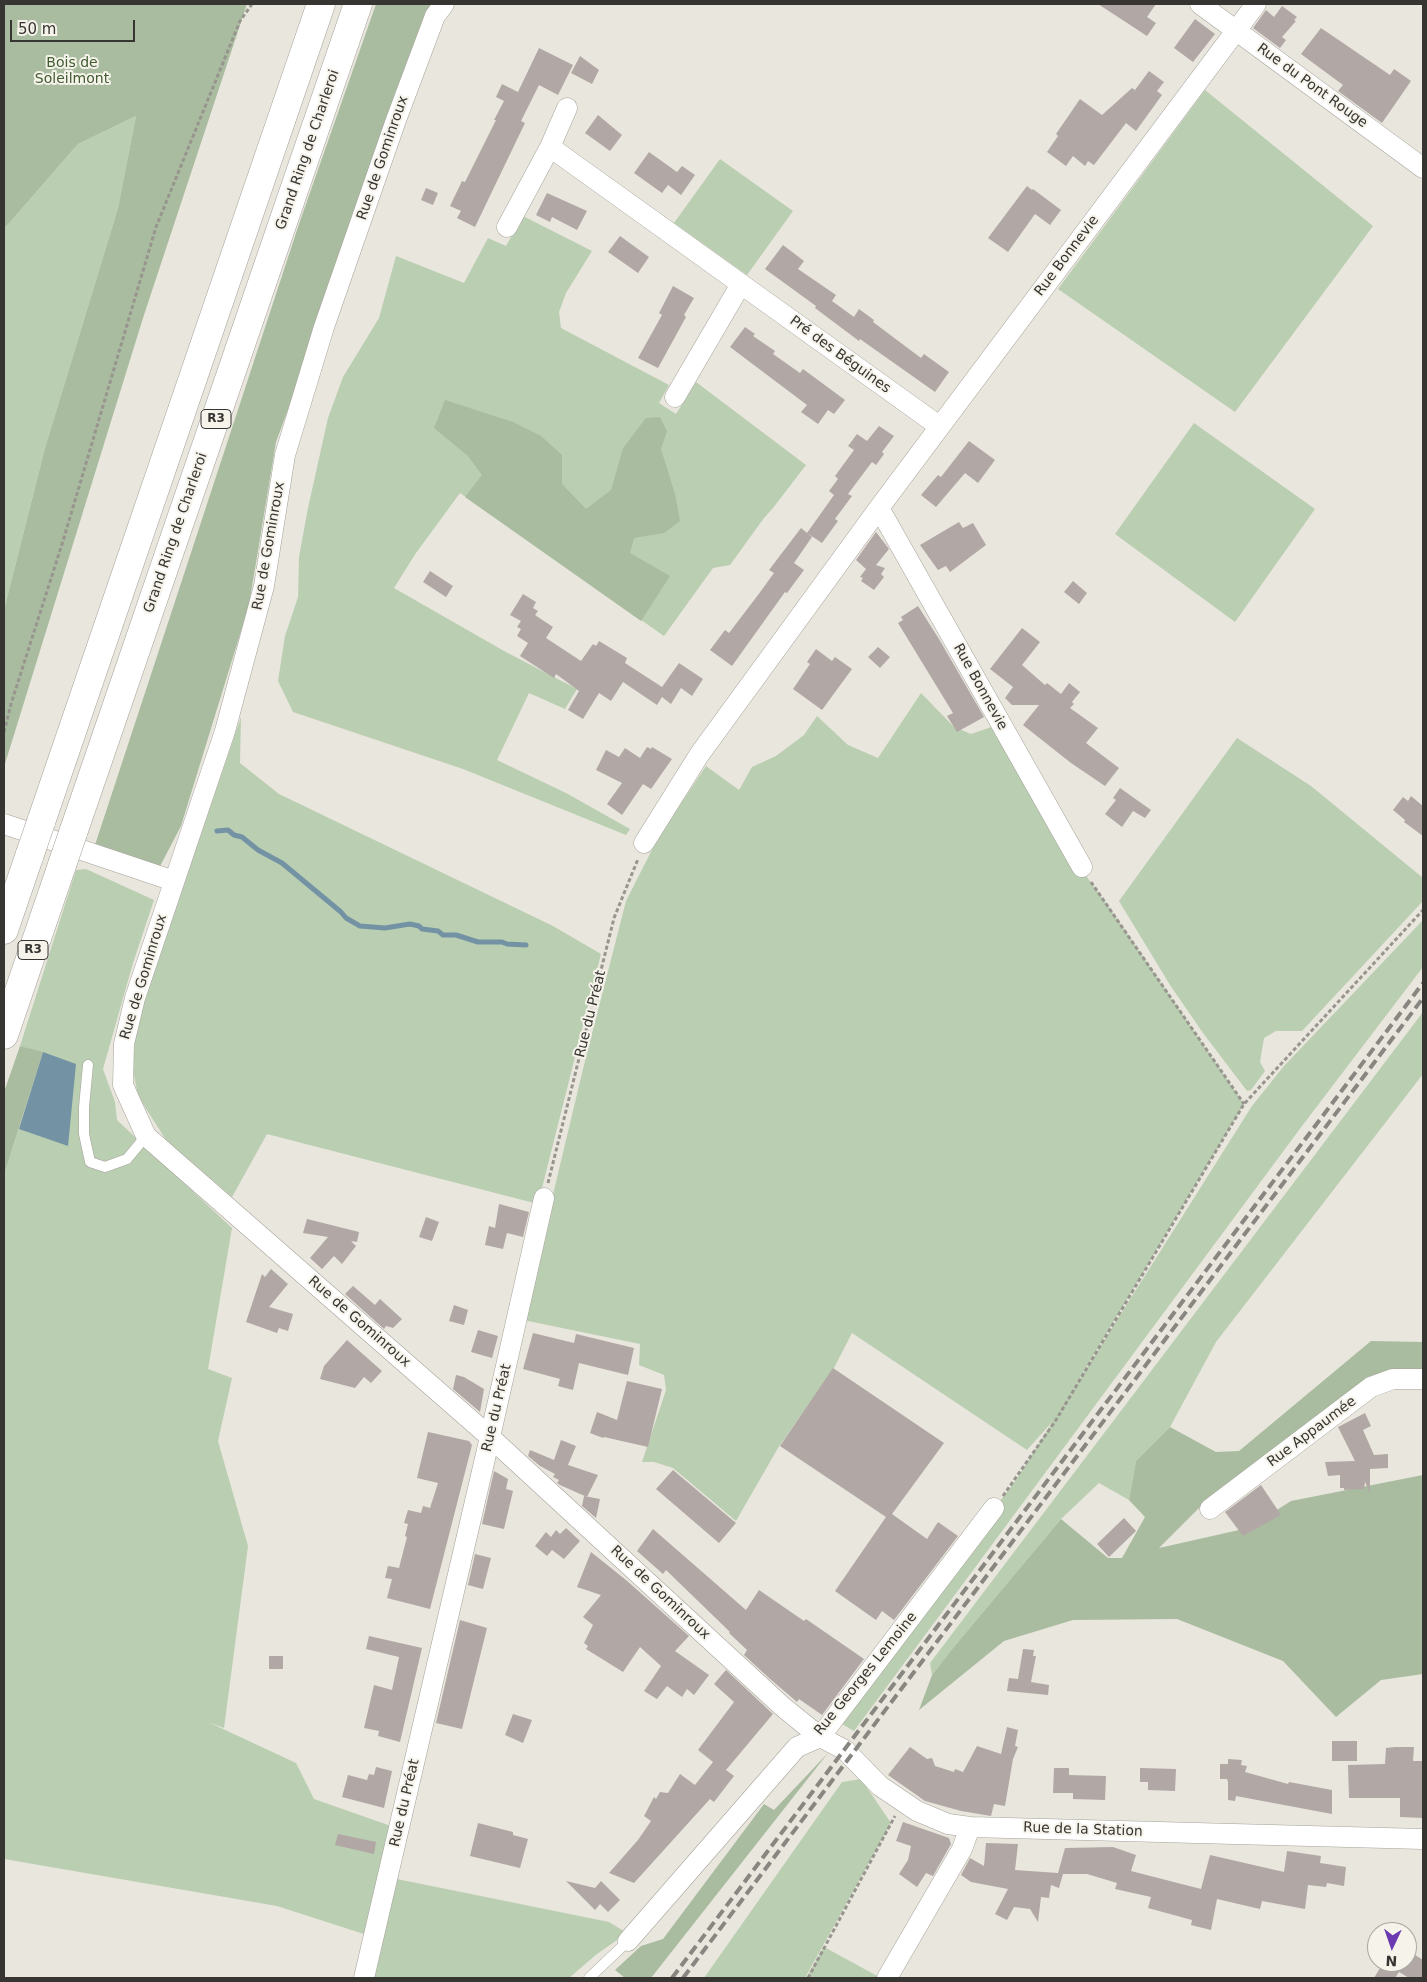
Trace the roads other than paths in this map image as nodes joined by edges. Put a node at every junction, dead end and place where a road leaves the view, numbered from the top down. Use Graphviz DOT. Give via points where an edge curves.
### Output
graph roads {
  1 [pos="321,4"];
  2 [pos="358,4"];
  3 [pos="444,4"];
  4 [pos="1200,4"];
  5 [pos="1256,4"];
  6 [pos="1237,30"];
  7 [pos="567,108"];
  8 [pos="550,147"];
  9 [pos="1423,168"];
  10 [pos="507,228"];
  11 [pos="741,284"];
  12 [pos="675,397"];
  13 [pos="939,426"];
  14 [pos="879,508"];
  15 [pos="4,824"];
  16 [pos="644,843"];
  17 [pos="1082,867"];
  18 [pos="174,881"];
  19 [pos="4,930"];
  20 [pos="4,1035"];
  21 [pos="88,1065"];
  22 [pos="146,1136"];
  23 [pos="544,1198"];
  24 [pos="1423,1379"];
  25 [pos="490,1437"];
  26 [pos="994,1508"];
  27 [pos="1210,1509"];
  28 [pos="783,1706"];
  29 [pos="820,1737"];
  30 [pos="970,1827"];
  31 [pos="1423,1839"];
  32 [pos="628,1941"];
  33 [pos="364,1978"];
  34 [pos="589,1978"];
  35 [pos="887,1978"];
  1 -- 19 [label="highway, R3, bridge"];
  2 -- 20 [label="highway, Grand Ring de Charleroi / R3, bridge"];
  3 -- 18 [label="street, Rue de Gominroux" via="435,16 397,116 324,326 285,454 264,586 225,731"];
  4 -- 6 [label="street, Rue du Pont Rouge"];
  5 -- 6 [label="street, Rue Bonnevie"];
  6 -- 9 [label="street, Rue du Pont Rouge"];
  6 -- 13 [label="street, Rue Bonnevie"];
  7 -- 8 [label="street"];
  8 -- 10 [label="street"];
  8 -- 11 [label="street, Pré des Béguines"];
  11 -- 12 [label="street"];
  11 -- 13 [label="street, Pré des Béguines"];
  13 -- 14 [label="street, Rue Bonnevie"];
  14 -- 16 [label="street, Rue Bonnevie" via="699,755"];
  14 -- 17 [label="street, Rue Bonnevie"];
  15 -- 18 [label="street"];
  18 -- 22 [label="street, Rue de Gominroux" via="135,998 124,1044 123,1085"];
  21 -- 22 [label="lane" via="84,1134 90,1162 105,1167 127,1159"];
  22 -- 25 [label="street, Rue de Gominroux"];
  23 -- 25 [label="street, Rue du Préat"];
  24 -- 27 [label="street, Rue Appaumée" via="1394,1379 1371,1387"];
  25 -- 28 [label="street, Rue de Gominroux"];
  25 -- 33 [label="street, Rue du Préat"];
  26 -- 29 [label="street, Rue Georges Lemoine"];
  28 -- 29 [label="street, Rue de la Station"];
  29 -- 30 [label="street, Rue de la Station" via="845,1750 880,1786 902,1802 948,1824"];
  29 -- 32 [label="street, Rue Georges Lemoine" via="797,1747"];
  30 -- 31 [label="street, Rue de la Station"];
  30 -- 35 [label="street" via="962,1849"];
  32 -- 34 [label="lane"];
}
